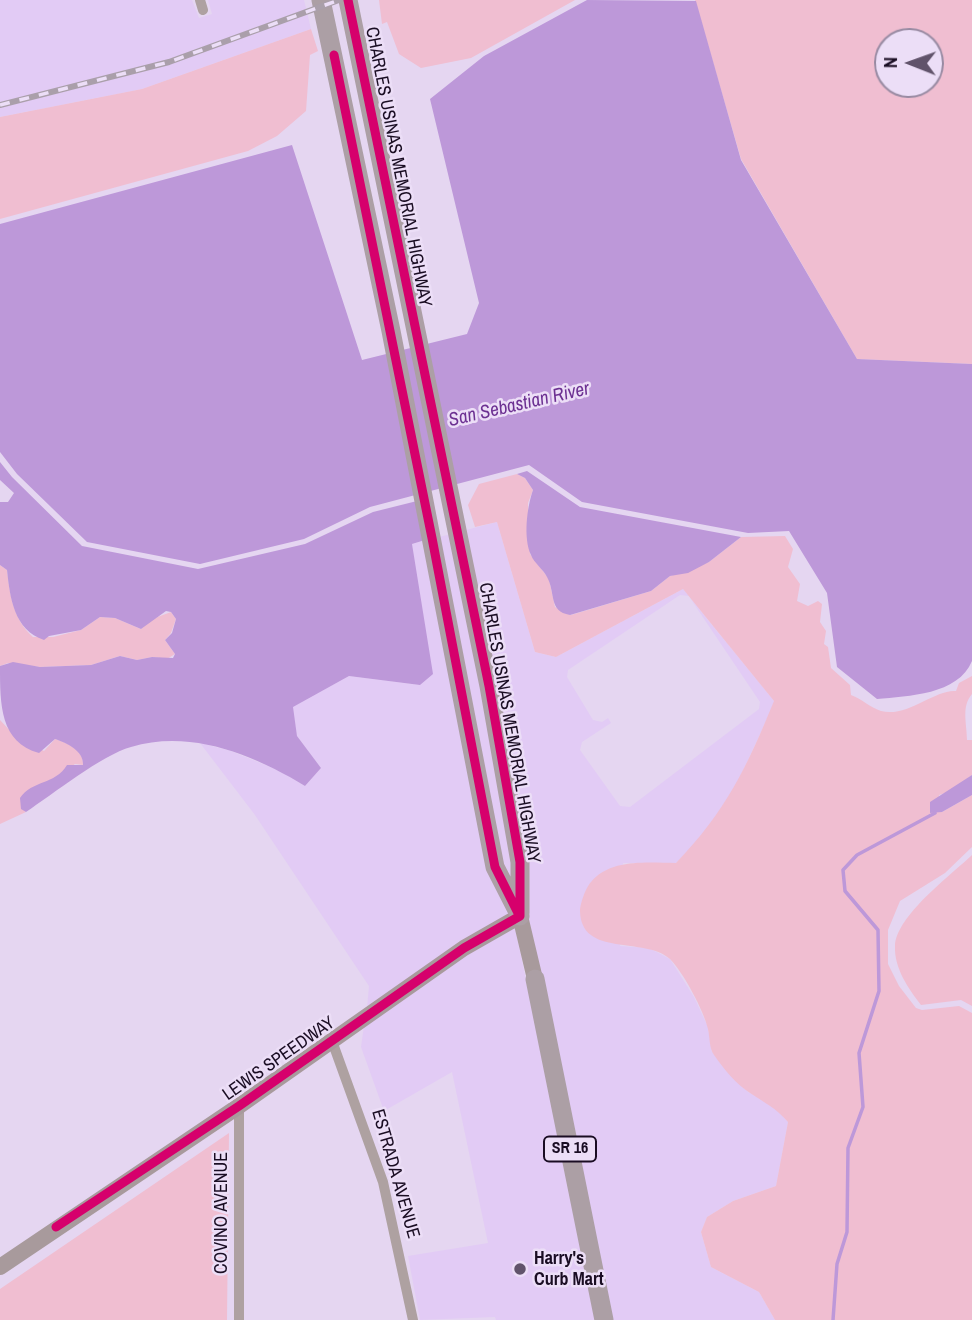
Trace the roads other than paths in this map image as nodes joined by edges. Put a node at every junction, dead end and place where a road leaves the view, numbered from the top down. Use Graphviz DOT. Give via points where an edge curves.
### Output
graph roads {
  1 [pos="321,0"];
  2 [pos="348,0"];
  3 [pos="520,916"];
  4 [pos="535,979"];
  5 [pos="332,1041"];
  6 [pos="239,1107"];
  7 [pos="0,1267"];
  8 [pos="239,1320"];
  9 [pos="413,1320"];
  10 [pos="604,1320"];
  1 -- 3 [label="highway, CHARLES USINAS MEMORIAL HIGHWAY / SR 16" via="391,331 495,867"];
  2 -- 3 [label="highway, CHARLES USINAS MEMORIAL HIGHWAY / SR 16" via="516,832"];
  3 -- 4 [label="main road, CHARLES USINAS MEMORIAL HIGHWAY / SR 16"];
  3 -- 5 [label="main road, LEWIS SPEEDWAY" via="464,948"];
  4 -- 10 [label="highway, CHARLES USINAS MEMORIAL HIGHWAY / SR 16"];
  5 -- 6 [label="main road, LEWIS SPEEDWAY"];
  5 -- 9 [label="street, ESTRADA AVENUE" via="383,1182"];
  6 -- 7 [label="main road, LEWIS SPEEDWAY"];
  6 -- 8 [label="street, COVINO AVENUE"];
}
